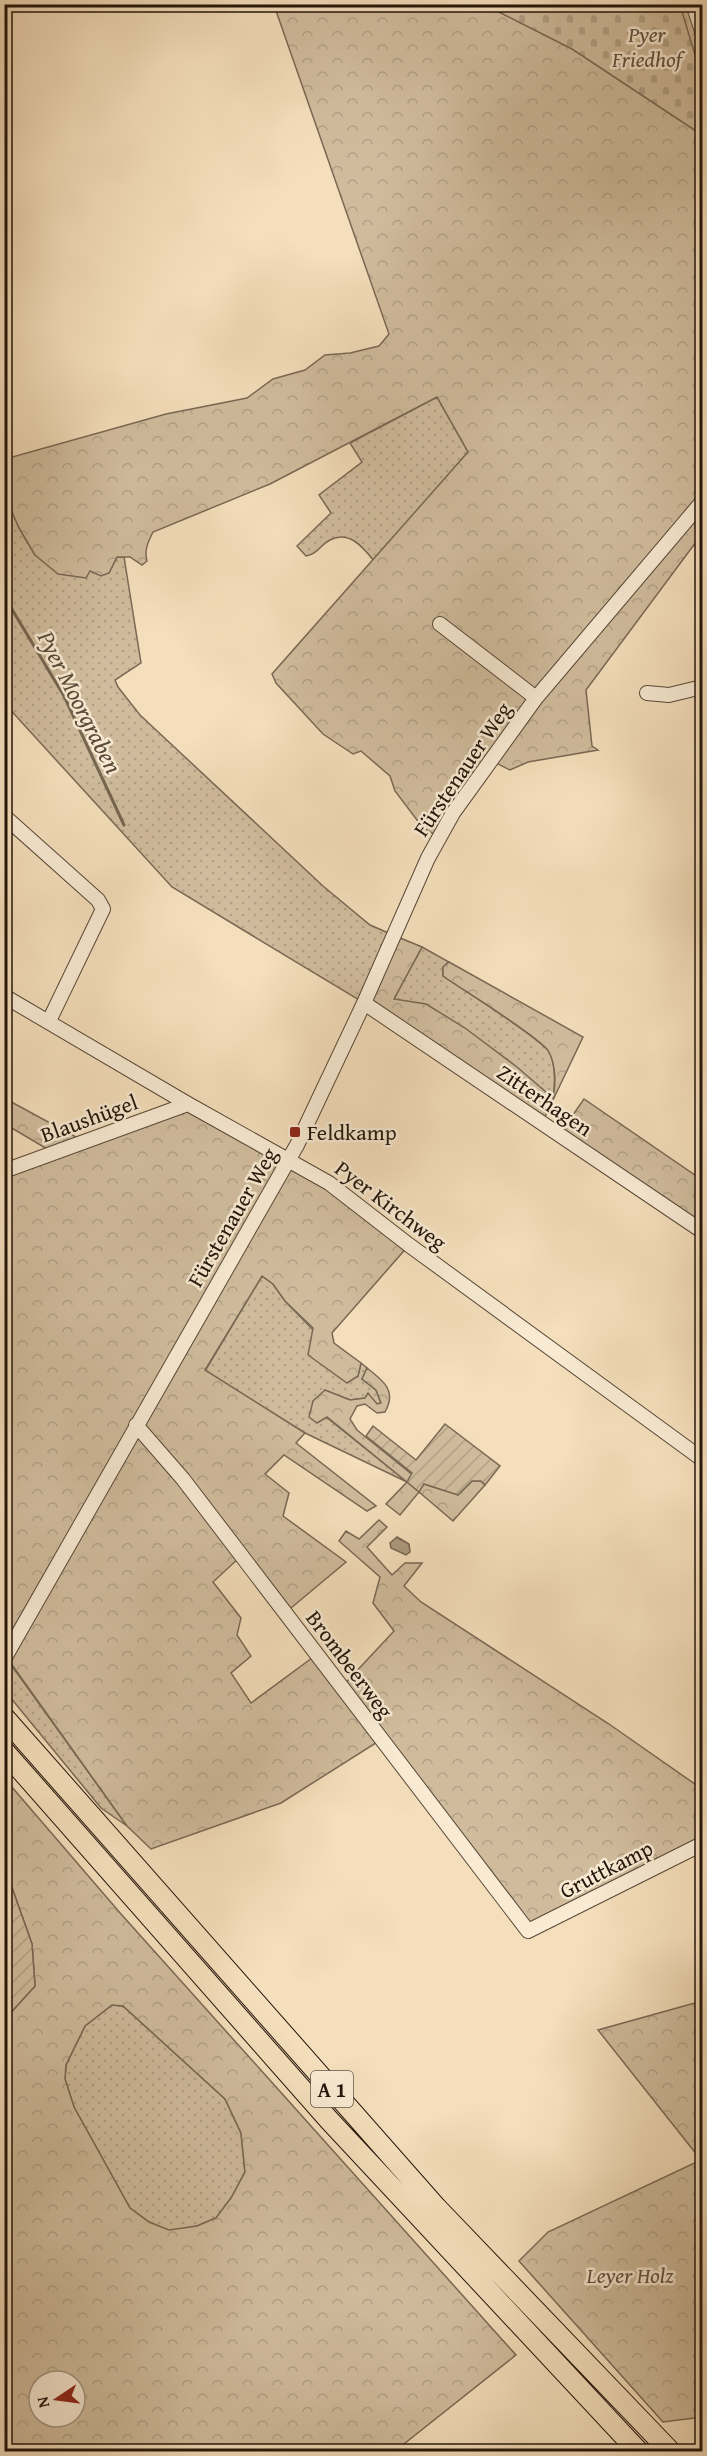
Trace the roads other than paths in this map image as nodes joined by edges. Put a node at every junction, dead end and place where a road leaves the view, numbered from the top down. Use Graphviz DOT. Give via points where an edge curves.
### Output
graph roads {
  1 [pos="693,4"];
  2 [pos="702,31"];
  3 [pos="702,502"];
  4 [pos="440,624"];
  5 [pos="702,687"];
  6 [pos="647,693"];
  7 [pos="536,698"];
  8 [pos="4,816"];
  9 [pos="4,996"];
  10 [pos="364,1003"];
  11 [pos="49,1021"];
  12 [pos="188,1104"];
  13 [pos="289,1159"];
  14 [pos="4,1171"];
  15 [pos="702,1232"];
  16 [pos="136,1425"];
  17 [pos="702,1459"];
  18 [pos="4,1659"];
  19 [pos="4,1717"];
  20 [pos="4,1751"];
  21 [pos="702,1844"];
  22 [pos="528,1931"];
  23 [pos="639,2451"];
  24 [pos="671,2451"];
  1 -- 2 [label="street"];
  3 -- 7 [label="street, Fürstenauer Weg"];
  4 -- 7 [label="street, Fürstenauer Weg"];
  5 -- 6 [label="street" via="669,695"];
  7 -- 10 [label="street, Fürstenauer Weg" via="439,837"];
  8 -- 11 [label="street" via="98,900 103,909"];
  9 -- 11 [label="street, Pyer Kirchweg"];
  10 -- 13 [label="street, Fürstenauer Weg"];
  10 -- 15 [label="street, Zitterhagen"];
  11 -- 12 [label="street, Pyer Kirchweg"];
  12 -- 13 [label="street, Pyer Kirchweg"];
  12 -- 14 [label="street, Blaushügel"];
  13 -- 16 [label="street, Fürstenauer Weg"];
  13 -- 17 [label="street, Pyer Kirchweg" via="329,1183"];
  16 -- 18 [label="street, Fürstenauer Weg"];
  16 -- 22 [label="street, Brombeerweg" via="183,1479"];
  19 -- 24 [label="highway, A 1" via="436,2207"];
  20 -- 23 [label="highway, A 1" via="329,2120"];
  21 -- 22 [label="street, Gruttkamp"];
}
